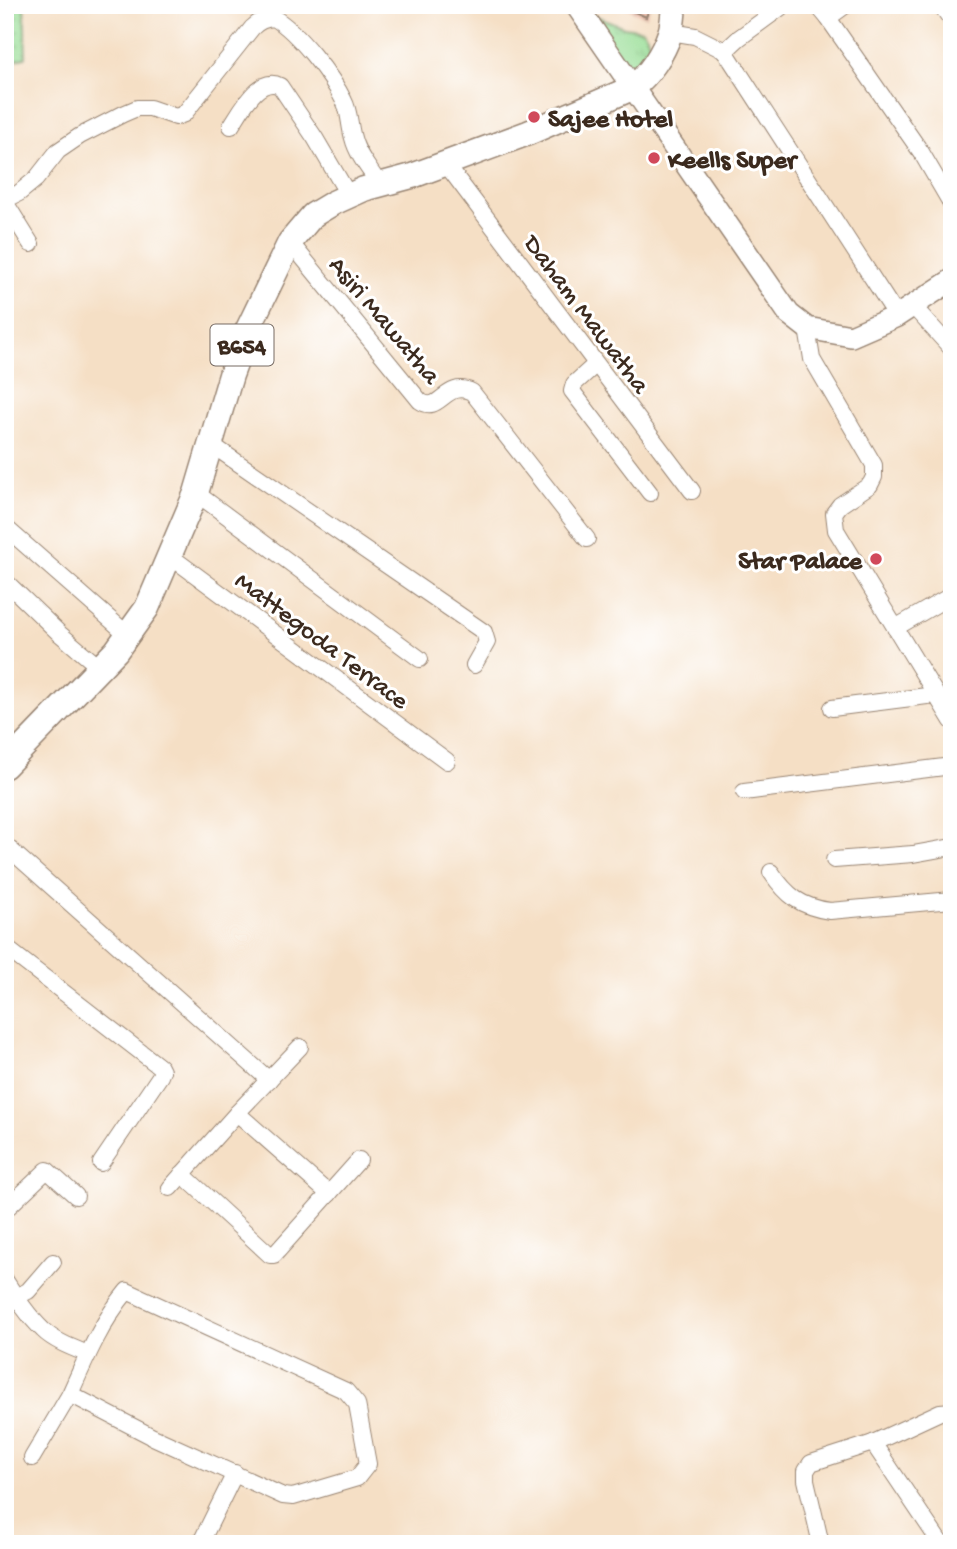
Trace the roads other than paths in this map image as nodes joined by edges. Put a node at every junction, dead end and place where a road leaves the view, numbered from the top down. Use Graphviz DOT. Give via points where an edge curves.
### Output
graph roads {
  1 [pos="674,5"];
  2 [pos="784,5"];
  3 [pos="817,5"];
  4 [pos="846,5"];
  5 [pos="941,5"];
  6 [pos="581,8"];
  7 [pos="828,18"];
  8 [pos="952,21"];
  9 [pos="670,33"];
  10 [pos="725,51"];
  11 [pos="632,88"];
  12 [pos="231,126"];
  13 [pos="446,164"];
  14 [pos="380,185"];
  15 [pos="349,196"];
  16 [pos="5,201"];
  17 [pos="952,205"];
  18 [pos="290,242"];
  19 [pos="30,244"];
  20 [pos="952,280"];
  21 [pos="905,311"];
  22 [pos="807,328"];
  23 [pos="952,349"];
  24 [pos="596,364"];
  25 [pos="212,444"];
  26 [pos="692,491"];
  27 [pos="196,493"];
  28 [pos="650,493"];
  29 [pos="5,527"];
  30 [pos="587,540"];
  31 [pos="170,556"];
  32 [pos="5,581"];
  33 [pos="952,594"];
  34 [pos="895,628"];
  35 [pos="128,635"];
  36 [pos="421,659"];
  37 [pos="474,665"];
  38 [pos="99,667"];
  39 [pos="935,695"];
  40 [pos="832,708"];
  41 [pos="952,721"];
  42 [pos="8,757"];
  43 [pos="447,761"];
  44 [pos="952,766"];
  45 [pos="744,792"];
  46 [pos="5,845"];
  47 [pos="952,847"];
  48 [pos="834,860"];
  49 [pos="771,872"];
  50 [pos="952,900"];
  51 [pos="5,947"];
  52 [pos="300,1047"];
  53 [pos="269,1080"];
  54 [pos="237,1113"];
  55 [pos="359,1160"];
  56 [pos="101,1163"];
  57 [pos="183,1174"];
  58 [pos="170,1188"];
  59 [pos="329,1194"];
  60 [pos="76,1196"];
  61 [pos="5,1210"];
  62 [pos="53,1262"];
  63 [pos="5,1280"];
  64 [pos="16,1297"];
  65 [pos="88,1354"];
  66 [pos="70,1394"];
  67 [pos="952,1410"];
  68 [pos="873,1443"];
  69 [pos="32,1458"];
  70 [pos="235,1473"];
  71 [pos="200,1544"];
  72 [pos="821,1544"];
  73 [pos="941,1544"];
  1 -- 9 [label="main road, B654"];
  2 -- 10 [label="street"];
  3 -- 7 [label="street"];
  4 -- 7 [label="street"];
  5 -- 8 [label="street"];
  6 -- 11 [label="street"];
  7 -- 17 [label="street"];
  9 -- 10 [label="street" via="695,36"];
  9 -- 11 [label="main road, B654" via="644,79"];
  10 -- 21 [label="street"];
  11 -- 13 [label="main road, B654"];
  11 -- 22 [label="street" via="789,314"];
  12 -- 15 [label="street" via="263,85 280,86"];
  13 -- 14 [label="main road, B654"];
  13 -- 24 [label="street, Daham Mawatha"];
  14 -- 15 [label="main road, B654"];
  14 -- 16 [label="street" via="356,147 345,102 313,57 274,18 252,28 184,114 176,117 150,108 123,114 58,151 36,179"];
  15 -- 18 [label="main road, B654" via="313,215"];
  16 -- 19 [label="street"];
  18 -- 25 [label="main road, B654" via="248,329"];
  18 -- 30 [label="street, Asiri Mawatha" via="420,401 434,404 459,388 472,392"];
  20 -- 21 [label="street"];
  21 -- 22 [label="street" via="851,335"];
  21 -- 23 [label="street"];
  22 -- 34 [label="street" via="813,359 874,465 870,485 834,513 836,530"];
  24 -- 26 [label="street, Daham Mawatha"];
  24 -- 28 [label="street" via="572,391"];
  25 -- 27 [label="main road, B654"];
  25 -- 37 [label="street" via="484,632 486,642"];
  27 -- 31 [label="main road, B654"];
  27 -- 36 [label="street"];
  29 -- 35 [label="street"];
  31 -- 35 [label="main road, B654" via="147,608"];
  31 -- 43 [label="street, Mattegoda Terrace"];
  32 -- 38 [label="street"];
  33 -- 34 [label="street"];
  34 -- 39 [label="street"];
  35 -- 38 [label="main road, B654"];
  38 -- 42 [label="main road, B654"];
  39 -- 40 [label="street"];
  39 -- 41 [label="street"];
  44 -- 45 [label="street"];
  46 -- 53 [label="street"];
  47 -- 48 [label="street"];
  49 -- 50 [label="street" via="796,900 818,910"];
  51 -- 56 [label="street" via="162,1071"];
  52 -- 53 [label="street"];
  53 -- 54 [label="street"];
  54 -- 57 [label="street"];
  54 -- 59 [label="street"];
  55 -- 59 [label="street"];
  57 -- 58 [label="street"];
  57 -- 59 [label="street" via="270,1255 277,1254"];
  60 -- 61 [label="street" via="47,1170"];
  62 -- 64 [label="street" via="28,1291"];
  63 -- 64 [label="street"];
  64 -- 65 [label="street" via="44,1331"];
  65 -- 66 [label="street"];
  65 -- 70 [label="street" via="111,1310 127,1291 346,1391 358,1405 368,1464 356,1478 293,1497"];
  66 -- 69 [label="street"];
  66 -- 70 [label="street"];
  67 -- 68 [label="street"];
  68 -- 72 [label="street" via="811,1463 806,1471"];
  68 -- 73 [label="street"];
  70 -- 71 [label="street"];
}
